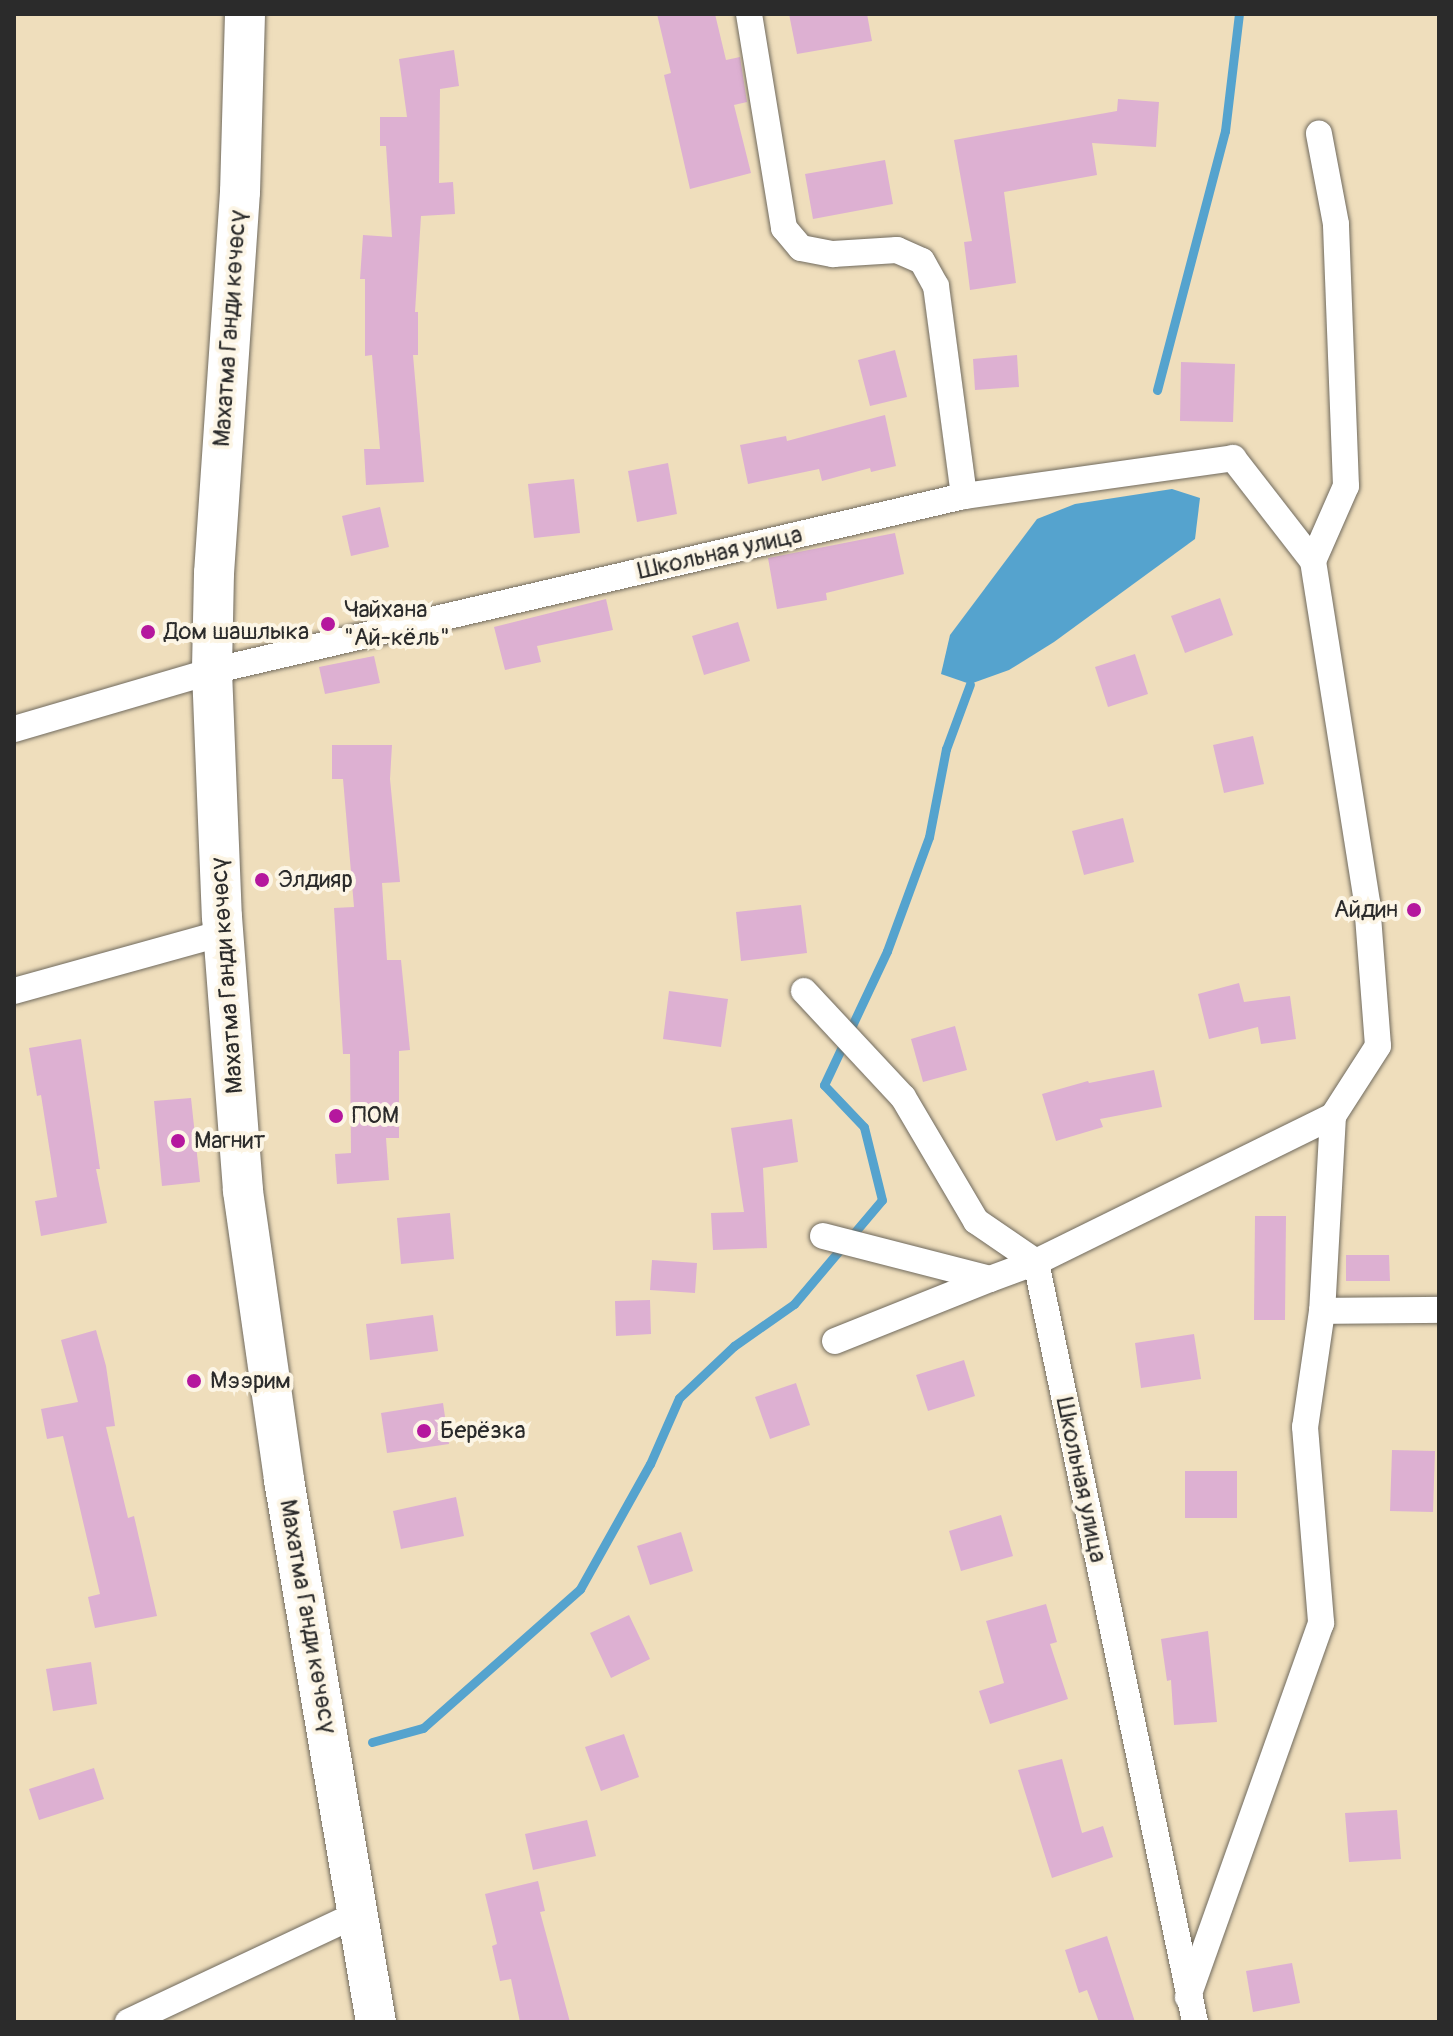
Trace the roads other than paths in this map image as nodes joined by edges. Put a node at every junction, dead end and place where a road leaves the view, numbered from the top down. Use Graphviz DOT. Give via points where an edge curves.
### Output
graph roads {
  1 [pos="245,14"];
  2 [pos="749,14"];
  3 [pos="1319,134"];
  4 [pos="964,496"];
  5 [pos="1313,561"];
  6 [pos="212,671"];
  7 [pos="14,729"];
  8 [pos="223,933"];
  9 [pos="14,991"];
  10 [pos="804,991"];
  11 [pos="1333,1116"];
  12 [pos="823,1236"];
  13 [pos="1036,1262"];
  14 [pos="990,1279"];
  15 [pos="1439,1310"];
  16 [pos="1322,1311"];
  17 [pos="835,1341"];
  18 [pos="358,1914"];
  19 [pos="1191,2010"];
  20 [pos="128,2022"];
  21 [pos="376,2022"];
  1 -- 6 [label="main road, Махатма Ганди көчөсү"];
  2 -- 4 [label="street" via="784,228 801,248 811,250 897,250 922,261 936,286"];
  3 -- 5 [label="street" via="1336,224 1346,486"];
  4 -- 5 [label="street, Школьная улица" via="1233,458"];
  4 -- 6 [label="street, Школьная улица"];
  5 -- 11 [label="street" via="1367,903 1378,1046"];
  6 -- 7 [label="street, Школьная улица"];
  6 -- 8 [label="main road, Махатма Ганди көчөсү"];
  8 -- 9 [label="street"];
  8 -- 18 [label="main road, Махатма Ганди көчөсү" via="243,1191 284,1480"];
  10 -- 13 [label="street" via="903,1097 976,1221"];
  11 -- 13 [label="street"];
  11 -- 16 [label="street"];
  12 -- 14 [label="street"];
  13 -- 14 [label="street"];
  13 -- 19 [label="street, Школьная улица"];
  14 -- 17 [label="street"];
  15 -- 16 [label="street"];
  16 -- 19 [label="street" via="1305,1427 1321,1623"];
  18 -- 20 [label="street"];
  18 -- 21 [label="main road, Махатма Ганди көчөсү"];
}
